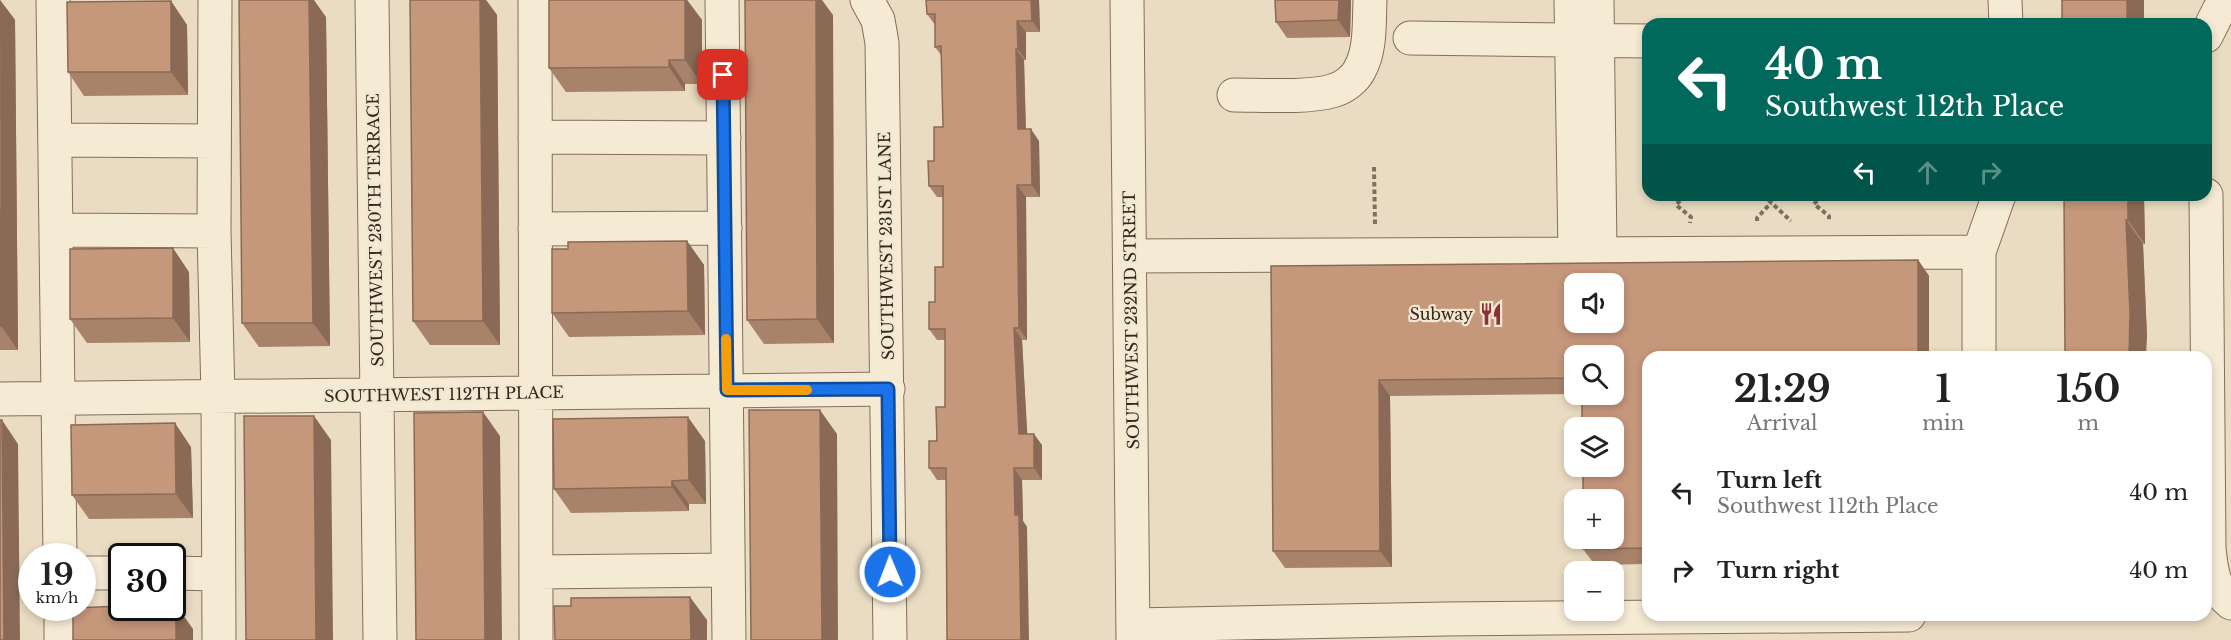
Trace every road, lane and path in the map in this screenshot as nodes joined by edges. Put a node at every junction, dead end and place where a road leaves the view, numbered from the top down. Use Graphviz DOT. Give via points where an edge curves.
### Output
graph roads {
  1 [pos="53,0"];
  2 [pos="215,0"];
  3 [pos="372,0"];
  4 [pos="535,0"];
  5 [pos="722,0"];
  6 [pos="867,0"];
  7 [pos="1127,0"];
  8 [pos="1370,0"];
  9 [pos="1571,0"];
  10 [pos="1597,0"];
  11 [pos="2005,0"];
  12 [pos="2006,18"];
  13 [pos="1410,38"];
  14 [pos="1585,40"];
  15 [pos="1642,40"];
  16 [pos="1234,96"];
  17 [pos="535,137"];
  18 [pos="724,138"];
  19 [pos="55,140"];
  20 [pos="214,141"];
  21 [pos="1374,167"];
  22 [pos="1680,201"];
  23 [pos="1817,201"];
  24 [pos="1997,201"];
  25 [pos="2207,201"];
  26 [pos="1771,203"];
  27 [pos="1375,224"];
  28 [pos="1690,225"];
  29 [pos="1757,225"];
  30 [pos="1797,227"];
  31 [pos="725,228"];
  32 [pos="535,229"];
  33 [pos="56,230"];
  34 [pos="214,231"];
  35 [pos="1829,231"];
  36 [pos="1979,252"];
  37 [pos="1588,254"];
  38 [pos="1130,256"];
  39 [pos="2219,281"];
  40 [pos="1979,351"];
  41 [pos="888,389"];
  42 [pos="727,390"];
  43 [pos="535,393"];
  44 [pos="377,395"];
  45 [pos="218,397"];
  46 [pos="58,398"];
  47 [pos="0,399"];
  48 [pos="2219,417"];
  49 [pos="60,543"];
  50 [pos="2212,549"];
  51 [pos="728,570"];
  52 [pos="2212,571"];
  53 [pos="536,572"];
  54 [pos="186,573"];
  55 [pos="218,573"];
  56 [pos="2231,603"];
  57 [pos="1642,617"];
  58 [pos="61,621"];
  59 [pos="1133,633"];
  60 [pos="61,640"];
  61 [pos="219,640"];
  62 [pos="380,640"];
  63 [pos="536,640"];
  64 [pos="729,640"];
  65 [pos="890,640"];
  1 -- 19 [label="street"];
  2 -- 20 [label="street"];
  3 -- 44 [label="street, SOUTHWEST 230TH TERRACE"];
  4 -- 17 [label="street"];
  5 -- 18 [label="street"];
  6 -- 41 [label="street, SOUTHWEST 231ST LANE" via="881,32"];
  7 -- 38 [label="street, SOUTHWEST 232ND STREET"];
  8 -- 16 [label="street" via="1367,47 1361,68 1344,86 1323,93"];
  9 -- 14 [label="street"];
  10 -- 14 [label="street"];
  11 -- 12 [label="street"];
  13 -- 14 [label="street"];
  14 -- 15 [label="street"];
  14 -- 37 [label="street"];
  17 -- 18 [label="street"];
  17 -- 32 [label="street"];
  18 -- 31 [label="street"];
  19 -- 20 [label="street"];
  19 -- 33 [label="street"];
  20 -- 34 [label="street"];
  21 -- 27 [label="path"];
  22 -- 28 [label="path" via="1676,205 1691,217"];
  23 -- 35 [label="path" via="1814,204 1829,216"];
  24 -- 36 [label="street"];
  25 -- 39 [label="street"];
  26 -- 29 [label="path" via="1757,218"];
  26 -- 30 [label="path"];
  31 -- 32 [label="street"];
  31 -- 42 [label="street"];
  32 -- 43 [label="street"];
  33 -- 34 [label="street"];
  33 -- 46 [label="street"];
  34 -- 45 [label="street"];
  36 -- 37 [label="street"];
  36 -- 40 [label="street"];
  37 -- 38 [label="street"];
  38 -- 59 [label="street, SOUTHWEST 232ND STREET"];
  39 -- 48 [label="street"];
  41 -- 42 [label="street, SOUTHWEST 112TH PLACE"];
  41 -- 65 [label="street, SOUTHWEST 231ST LANE"];
  42 -- 43 [label="street, SOUTHWEST 112TH PLACE"];
  42 -- 51 [label="street"];
  43 -- 44 [label="street, SOUTHWEST 112TH PLACE"];
  43 -- 53 [label="street"];
  44 -- 45 [label="street, SOUTHWEST 112TH PLACE"];
  44 -- 62 [label="street, SOUTHWEST 230TH TERRACE"];
  45 -- 46 [label="street, SOUTHWEST 112TH PLACE"];
  45 -- 55 [label="street"];
  46 -- 47 [label="street, SOUTHWEST 112TH PLACE"];
  46 -- 49 [label="street"];
  48 -- 50 [label="street"];
  51 -- 53 [label="street"];
  51 -- 64 [label="street"];
  52 -- 56 [label="street" via="2217,586"];
  53 -- 63 [label="street"];
  54 -- 55 [label="street"];
  55 -- 61 [label="street"];
  57 -- 59 [label="street" via="1446,619"];
  58 -- 60 [label="street"];
}
